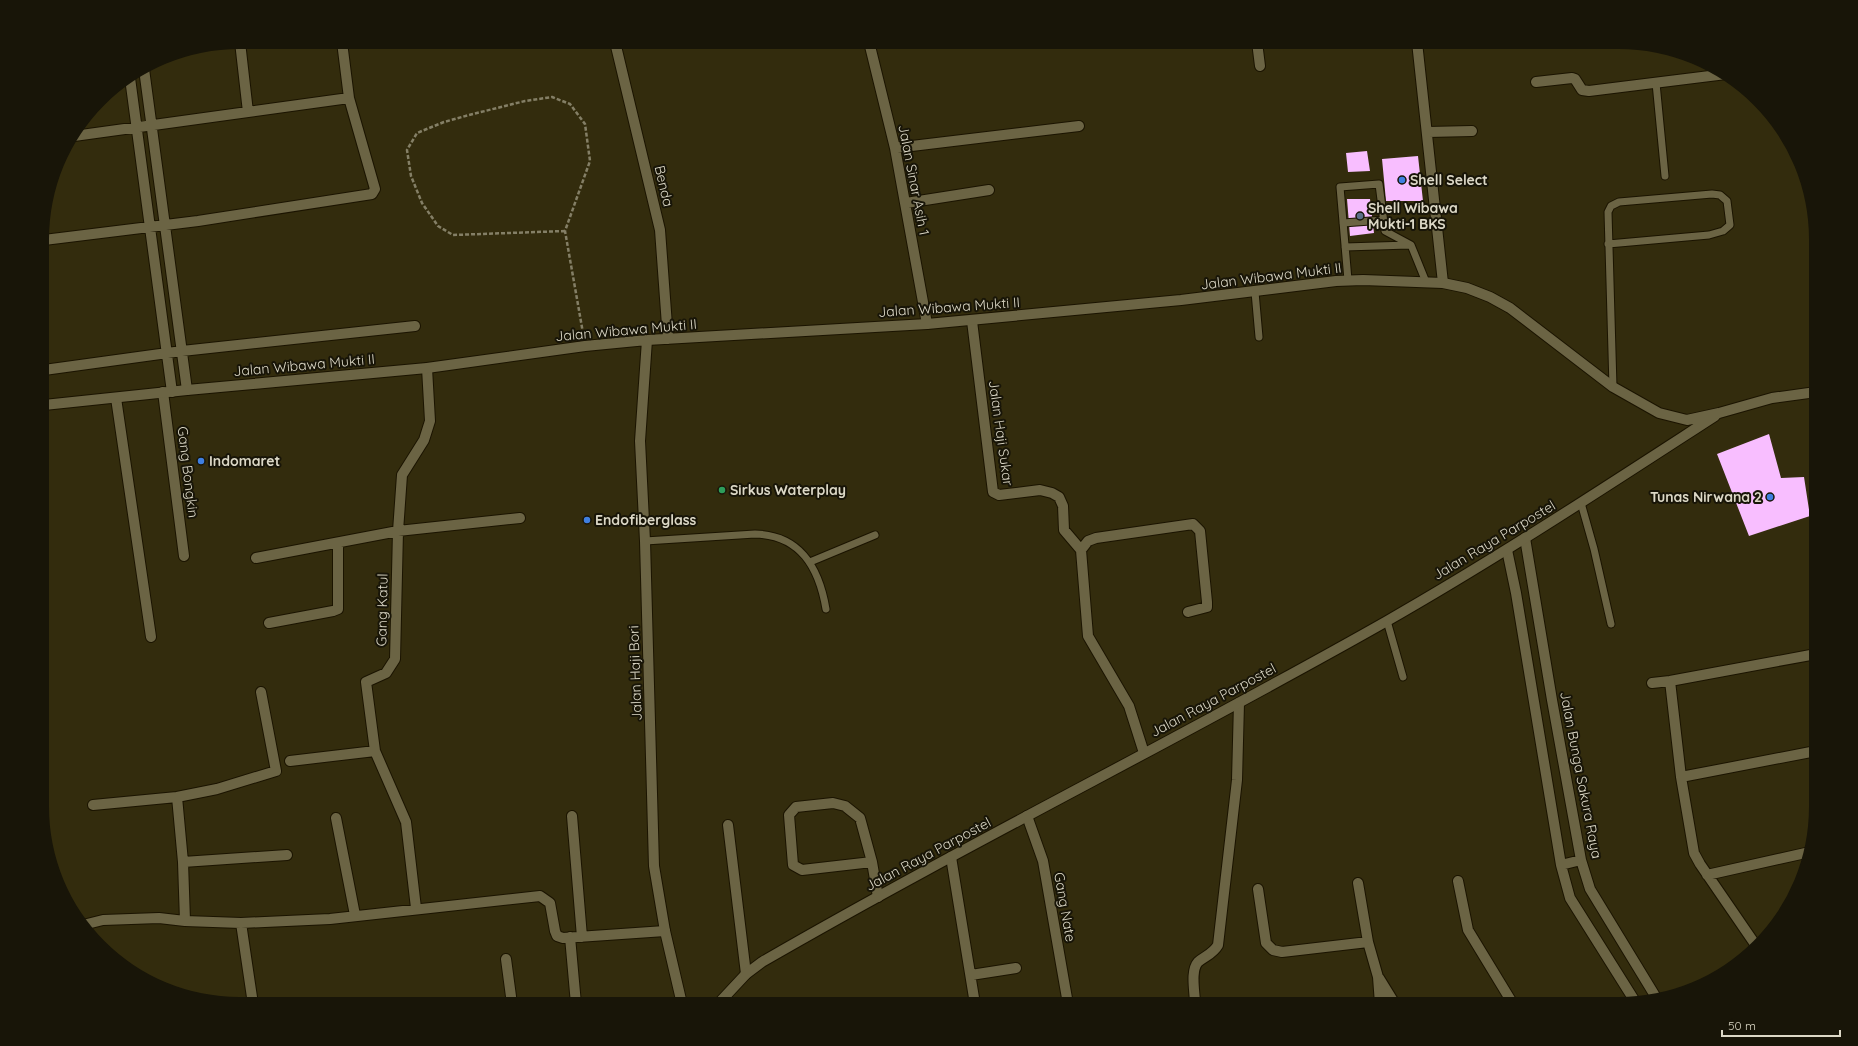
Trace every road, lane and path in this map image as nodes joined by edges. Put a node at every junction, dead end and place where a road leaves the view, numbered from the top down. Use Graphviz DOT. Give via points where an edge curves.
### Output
graph roads {
  1 [pos="241,49"];
  2 [pos="343,49"];
  3 [pos="617,49"];
  4 [pos="871,49"];
  5 [pos="1258,49"];
  6 [pos="1418,49"];
  7 [pos="1260,66"];
  8 [pos="145,74"];
  9 [pos="1716,75"];
  10 [pos="1536,82"];
  11 [pos="1656,82"];
  12 [pos="131,83"];
  13 [pos="349,98"];
  14 [pos="248,112"];
  15 [pos="152,125"];
  16 [pos="1079,126"];
  17 [pos="136,128"];
  18 [pos="1472,131"];
  19 [pos="1428,132"];
  20 [pos="80,135"];
  21 [pos="895,148"];
  22 [pos="1665,176"];
  23 [pos="989,190"];
  24 [pos="906,203"];
  25 [pos="1384,220"];
  26 [pos="1343,223"];
  27 [pos="164,224"];
  28 [pos="150,226"];
  29 [pos="565,231"];
  30 [pos="49,239"];
  31 [pos="1608,244"];
  32 [pos="1411,245"];
  33 [pos="1345,248"];
  34 [pos="1348,280"];
  35 [pos="1426,282"];
  36 [pos="1443,283"];
  37 [pos="1255,292"];
  38 [pos="972,321"];
  39 [pos="927,324"];
  40 [pos="415,326"];
  41 [pos="1259,337"];
  42 [pos="668,338"];
  43 [pos="648,340"];
  44 [pos="586,346"];
  45 [pos="182,351"];
  46 [pos="167,354"];
  47 [pos="427,368"];
  48 [pos="49,369"];
  49 [pos="1613,387"];
  50 [pos="187,390"];
  51 [pos="168,392"];
  52 [pos="1809,393"];
  53 [pos="116,398"];
  54 [pos="49,405"];
  55 [pos="1719,413"];
  56 [pos="1581,503"];
  57 [pos="520,518"];
  58 [pos="398,531"];
  59 [pos="875,535"];
  60 [pos="1525,538"];
  61 [pos="645,541"];
  62 [pos="338,543"];
  63 [pos="1081,550"];
  64 [pos="1507,550"];
  65 [pos="184,556"];
  66 [pos="256,558"];
  67 [pos="810,562"];
  68 [pos="826,609"];
  69 [pos="1188,612"];
  70 [pos="1387,621"];
  71 [pos="269,623"];
  72 [pos="1611,624"];
  73 [pos="151,637"];
  74 [pos="1809,655"];
  75 [pos="1403,677"];
  76 [pos="1670,681"];
  77 [pos="1652,683"];
  78 [pos="261,692"];
  79 [pos="1552,700"];
  80 [pos="1239,703"];
  81 [pos="1534,704"];
  82 [pos="375,751"];
  83 [pos="1809,752"];
  84 [pos="1144,754"];
  85 [pos="290,761"];
  86 [pos="1681,777"];
  87 [pos="177,797"];
  88 [pos="93,805"];
  89 [pos="572,816"];
  90 [pos="1027,816"];
  91 [pos="336,818"];
  92 [pos="728,825"];
  93 [pos="1803,853"];
  94 [pos="287,855"];
  95 [pos="951,857"];
  96 [pos="1581,860"];
  97 [pos="183,862"];
  98 [pos="872,862"];
  99 [pos="1561,865"];
  100 [pos="1707,875"];
  101 [pos="1458,882"];
  102 [pos="1358,884"];
  103 [pos="1258,889"];
  104 [pos="878,897"];
  105 [pos="416,908"];
  106 [pos="355,915"];
  107 [pos="185,921"];
  108 [pos="88,923"];
  109 [pos="241,923"];
  110 [pos="665,931"];
  111 [pos="570,937"];
  112 [pos="582,937"];
  113 [pos="1753,941"];
  114 [pos="1368,942"];
  115 [pos="506,959"];
  116 [pos="1016,968"];
  117 [pos="746,974"];
  118 [pos="971,975"];
  119 [pos="1378,976"];
  120 [pos="1654,993"];
  121 [pos="252,997"];
  122 [pos="511,997"];
  123 [pos="575,997"];
  124 [pos="680,997"];
  125 [pos="725,997"];
  126 [pos="974,997"];
  127 [pos="1067,997"];
  128 [pos="1195,997"];
  129 [pos="1380,997"];
  130 [pos="1391,997"];
  131 [pos="1509,997"];
  132 [pos="1632,997"];
  1 -- 14 [label="street"];
  2 -- 13 [label="street"];
  3 -- 42 [label="street, Benda" via="660,230"];
  4 -- 21 [label="street, Jalan Sinar Asih 1"];
  5 -- 7 [label="street"];
  6 -- 19 [label="street"];
  8 -- 15 [label="street"];
  9 -- 11 [label="street"];
  10 -- 11 [label="street" via="1572,78 1576,79 1585,91"];
  11 -- 22 [label="lane"];
  12 -- 17 [label="street, Gang Bongkin"];
  13 -- 14 [label="street"];
  13 -- 27 [label="street" via="375,189 372,194"];
  14 -- 15 [label="street"];
  15 -- 17 [label="street"];
  15 -- 27 [label="street"];
  16 -- 21 [label="street"];
  17 -- 20 [label="street"];
  17 -- 28 [label="street, Gang Bongkin"];
  18 -- 19 [label="street"];
  19 -- 36 [label="street"];
  21 -- 24 [label="street, Jalan Sinar Asih 1"];
  23 -- 24 [label="street"];
  24 -- 39 [label="street, Jalan Sinar Asih 1"];
  25 -- 26 [label="lane"];
  25 -- 26 [label="lane" via="1379,184 1340,187"];
  25 -- 32 [label="lane" via="1386,231"];
  26 -- 33 [label="lane"];
  27 -- 28 [label="street"];
  27 -- 45 [label="street"];
  28 -- 30 [label="street"];
  28 -- 46 [label="street, Gang Bongkin"];
  29 -- 29 [label="path" via="590,161 585,124 570,104 552,97 525,101 463,117 417,133 407,150 411,176 422,203 438,226 453,235"];
  29 -- 44 [label="path"];
  31 -- 31 [label="lane" via="1608,212 1611,206 1620,202 1712,194 1720,195 1727,201 1730,225 1723,231 1710,235"];
  31 -- 49 [label="lane"];
  32 -- 33 [label="lane"];
  32 -- 35 [label="lane"];
  33 -- 34 [label="lane"];
  34 -- 35 [label="street, Jalan Wibawa Mukti II"];
  34 -- 37 [label="street, Jalan Wibawa Mukti II"];
  35 -- 36 [label="street, Jalan Wibawa Mukti II"];
  36 -- 49 [label="street, Jalan Wibawa Mukti II" via="1467,288 1510,308"];
  37 -- 38 [label="street, Jalan Wibawa Mukti II"];
  37 -- 41 [label="lane"];
  38 -- 39 [label="street, Jalan Wibawa Mukti II"];
  38 -- 63 [label="street, Jalan Haji Sukar" via="993,492 999,495 1040,490 1052,492 1059,497 1063,506 1064,530"];
  39 -- 42 [label="street, Jalan Wibawa Mukti II"];
  40 -- 45 [label="street"];
  42 -- 43 [label="street, Jalan Wibawa Mukti II"];
  43 -- 44 [label="street, Jalan Wibawa Mukti II"];
  43 -- 61 [label="street, Jalan Haji Bori" via="640,441"];
  44 -- 47 [label="street, Jalan Wibawa Mukti II"];
  45 -- 46 [label="street"];
  45 -- 50 [label="street"];
  46 -- 48 [label="street"];
  46 -- 51 [label="street, Gang Bongkin"];
  47 -- 50 [label="street, Jalan Wibawa Mukti II"];
  47 -- 58 [label="street, Gang Katul" via="430,421 424,440 402,475"];
  49 -- 55 [label="street, Jalan Wibawa Mukti II" via="1659,413 1687,420"];
  50 -- 51 [label="street, Jalan Wibawa Mukti II"];
  51 -- 53 [label="street, Jalan Wibawa Mukti II"];
  51 -- 65 [label="street, Gang Bongkin"];
  52 -- 55 [label="street, Jalan Wibawa Mukti II" via="1772,398"];
  53 -- 54 [label="street, Jalan Wibawa Mukti II"];
  53 -- 73 [label="street"];
  55 -- 56 [label="street, Jalan Raya Parpostel"];
  56 -- 60 [label="street, Jalan Raya Parpostel"];
  56 -- 72 [label="lane"];
  57 -- 58 [label="street"];
  58 -- 62 [label="street"];
  58 -- 82 [label="street, Gang Katul" via="395,659 386,673 366,682"];
  59 -- 67 [label="lane"];
  60 -- 64 [label="street, Jalan Raya Parpostel"];
  60 -- 79 [label="street, Jalan Bunga Sakura Raya"];
  61 -- 67 [label="lane" via="770,534 790,541"];
  61 -- 110 [label="street, Jalan Haji Bori" via="654,866"];
  62 -- 66 [label="street"];
  62 -- 71 [label="street" via="338,609"];
  63 -- 69 [label="street" via="1088,541 1096,538 1193,524 1200,531 1207,607"];
  63 -- 84 [label="street" via="1088,636 1129,706"];
  64 -- 70 [label="street, Jalan Raya Parpostel"];
  64 -- 81 [label="street"];
  67 -- 68 [label="lane" via="817,573"];
  70 -- 75 [label="lane"];
  70 -- 80 [label="street, Jalan Raya Parpostel"];
  74 -- 76 [label="street"];
  76 -- 77 [label="street"];
  76 -- 86 [label="street"];
  78 -- 87 [label="street" via="276,771 217,789"];
  79 -- 81 [label="street"];
  79 -- 96 [label="street, Jalan Bunga Sakura Raya"];
  80 -- 84 [label="street, Jalan Raya Parpostel"];
  80 -- 128 [label="street" via="1237,780 1218,945 1198,962 1195,968"];
  81 -- 99 [label="street"];
  82 -- 85 [label="street"];
  82 -- 105 [label="street, Gang Katul" via="406,822"];
  83 -- 86 [label="street"];
  84 -- 90 [label="street, Jalan Raya Parpostel"];
  86 -- 100 [label="street" via="1694,853"];
  87 -- 88 [label="street"];
  87 -- 97 [label="street"];
  89 -- 112 [label="street"];
  90 -- 95 [label="street, Jalan Raya Parpostel"];
  90 -- 127 [label="street, Gang Nate" via="1043,861"];
  91 -- 106 [label="street"];
  92 -- 117 [label="street"];
  93 -- 100 [label="street"];
  94 -- 97 [label="street"];
  95 -- 104 [label="street, Jalan Raya Parpostel"];
  95 -- 118 [label="street"];
  96 -- 99 [label="street"];
  96 -- 120 [label="street, Jalan Bunga Sakura Raya" via="1590,889"];
  97 -- 107 [label="street"];
  98 -- 98 [label="street" via="802,870 793,865 789,815 796,808 833,803 845,806 860,818"];
  98 -- 104 [label="street"];
  99 -- 132 [label="street" via="1570,898"];
  100 -- 113 [label="street"];
  101 -- 131 [label="street" via="1468,930"];
  102 -- 114 [label="street"];
  103 -- 114 [label="street" via="1266,942 1273,950 1282,952"];
  104 -- 117 [label="street, Jalan Raya Parpostel" via="776,954"];
  105 -- 106 [label="street"];
  105 -- 111 [label="street" via="540,896 550,903 557,936"];
  106 -- 109 [label="street" via="330,919"];
  107 -- 108 [label="street" via="159,918 103,920"];
  107 -- 109 [label="street"];
  109 -- 121 [label="street"];
  110 -- 112 [label="street"];
  110 -- 124 [label="street, Jalan Haji Bori"];
  111 -- 112 [label="street"];
  111 -- 123 [label="street"];
  114 -- 119 [label="street"];
  115 -- 122 [label="street"];
  116 -- 118 [label="street"];
  117 -- 125 [label="street, Jalan Raya Parpostel"];
  118 -- 126 [label="street"];
  119 -- 129 [label="street"];
  119 -- 130 [label="street"];
}
